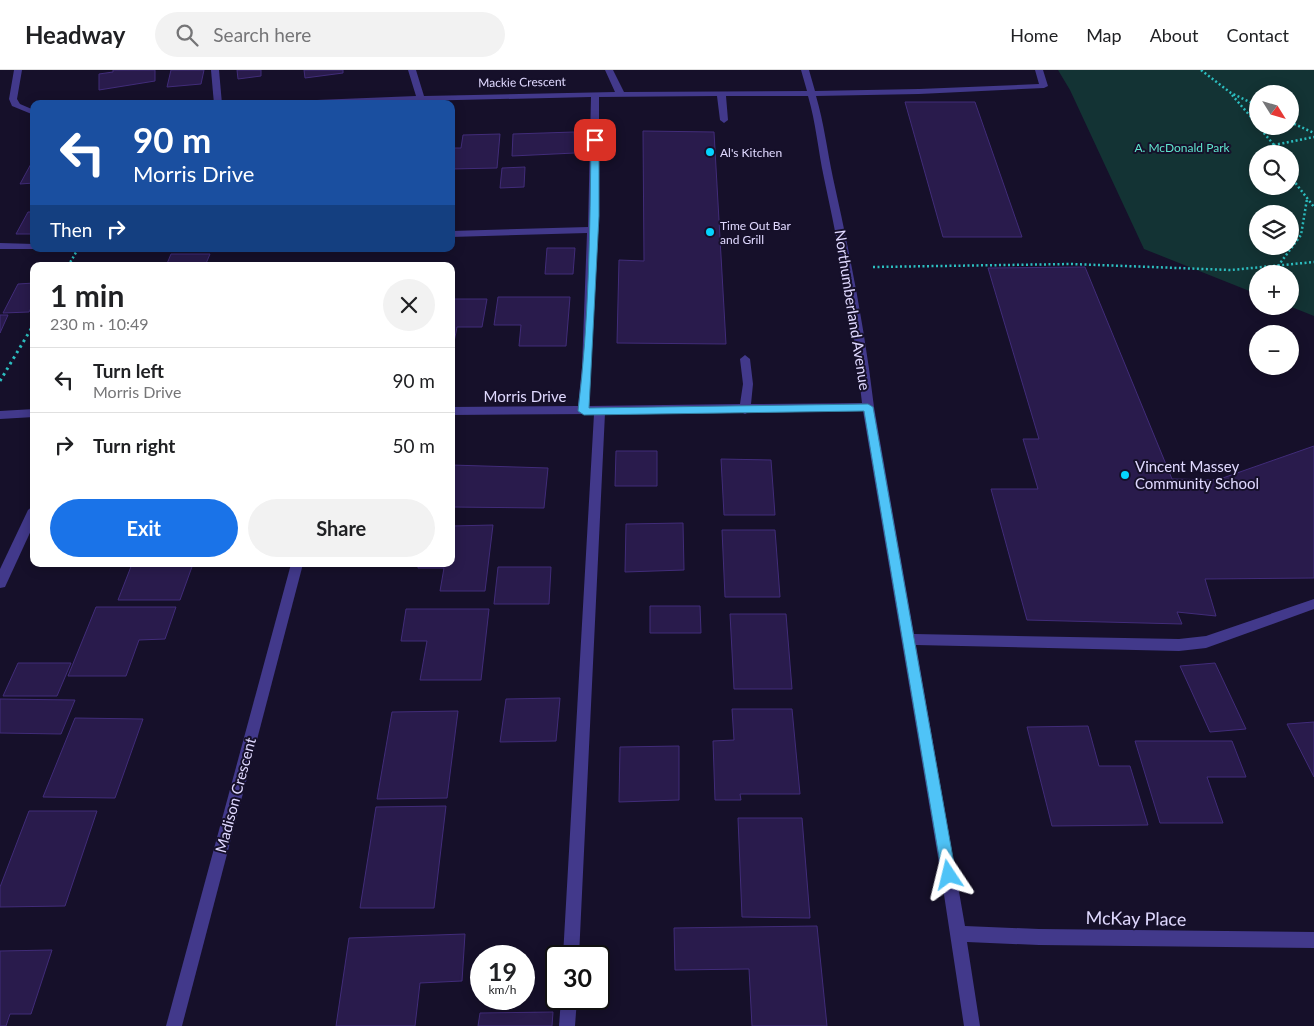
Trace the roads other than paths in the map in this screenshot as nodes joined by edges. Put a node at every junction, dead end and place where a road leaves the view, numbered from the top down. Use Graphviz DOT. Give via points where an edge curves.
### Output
graph roads {
  1 [pos="18,70"];
  2 [pos="215,70"];
  3 [pos="412,70"];
  4 [pos="609,70"];
  5 [pos="805,70"];
  6 [pos="1039,70"];
  7 [pos="620,93"];
  8 [pos="721,93"];
  9 [pos="813,93"];
  10 [pos="595,94"];
  11 [pos="420,97"];
  12 [pos="218,100"];
  13 [pos="365,100"];
  14 [pos="30,111"];
  15 [pos="724,120"];
  16 [pos="592,230"];
  17 [pos="455,234"];
  18 [pos="0,246"];
  19 [pos="30,246"];
  20 [pos="745,359"];
  21 [pos="868,407"];
  22 [pos="600,410"];
  23 [pos="745,410"];
  24 [pos="455,411"];
  25 [pos="584,411"];
  26 [pos="30,413"];
  27 [pos="0,415"];
  28 [pos="30,519"];
  29 [pos="296,567"];
  30 [pos="0,584"];
  31 [pos="1314,604"];
  32 [pos="907,638"];
  33 [pos="958,934"];
  34 [pos="1314,940"];
  35 [pos="572,945"];
  36 [pos="568,1010"];
  37 [pos="174,1026"];
  38 [pos="567,1026"];
  39 [pos="972,1026"];
  1 -- 14 [label="street" via="13,99 16,106"];
  2 -- 12 [label="street"];
  3 -- 11 [label="street"];
  4 -- 7 [label="street"];
  5 -- 9 [label="street, Northumberland Avenue"];
  6 -- 9 [label="street, Mackie Crescent" via="1044,86"];
  7 -- 8 [label="street, Mackie Crescent"];
  7 -- 10 [label="street, Mackie Crescent"];
  8 -- 9 [label="street, Mackie Crescent"];
  8 -- 15 [label="street"];
  9 -- 21 [label="street, Northumberland Avenue" via="843,242"];
  10 -- 11 [label="street, Mackie Crescent"];
  10 -- 16 [label="street"];
  11 -- 13 [label="street, Mackie Crescent"];
  16 -- 17 [label="street"];
  16 -- 25 [label="street"];
  18 -- 19 [label="street"];
  20 -- 23 [label="street" via="748,384"];
  21 -- 23 [label="street, Morris Drive"];
  21 -- 32 [label="street, Northumberland Avenue"];
  22 -- 23 [label="street, Morris Drive"];
  22 -- 25 [label="street, Morris Drive"];
  22 -- 35 [label="street"];
  24 -- 25 [label="street, Morris Drive"];
  26 -- 27 [label="street"];
  28 -- 30 [label="street"];
  29 -- 37 [label="street, Madison Crescent"];
  31 -- 32 [label="street" via="1206,642 1179,645"];
  32 -- 33 [label="street, Northumberland Avenue"];
  33 -- 34 [label="street, McKay Place"];
  33 -- 39 [label="street, Northumberland Avenue"];
  36 -- 38 [label="street"];
}
